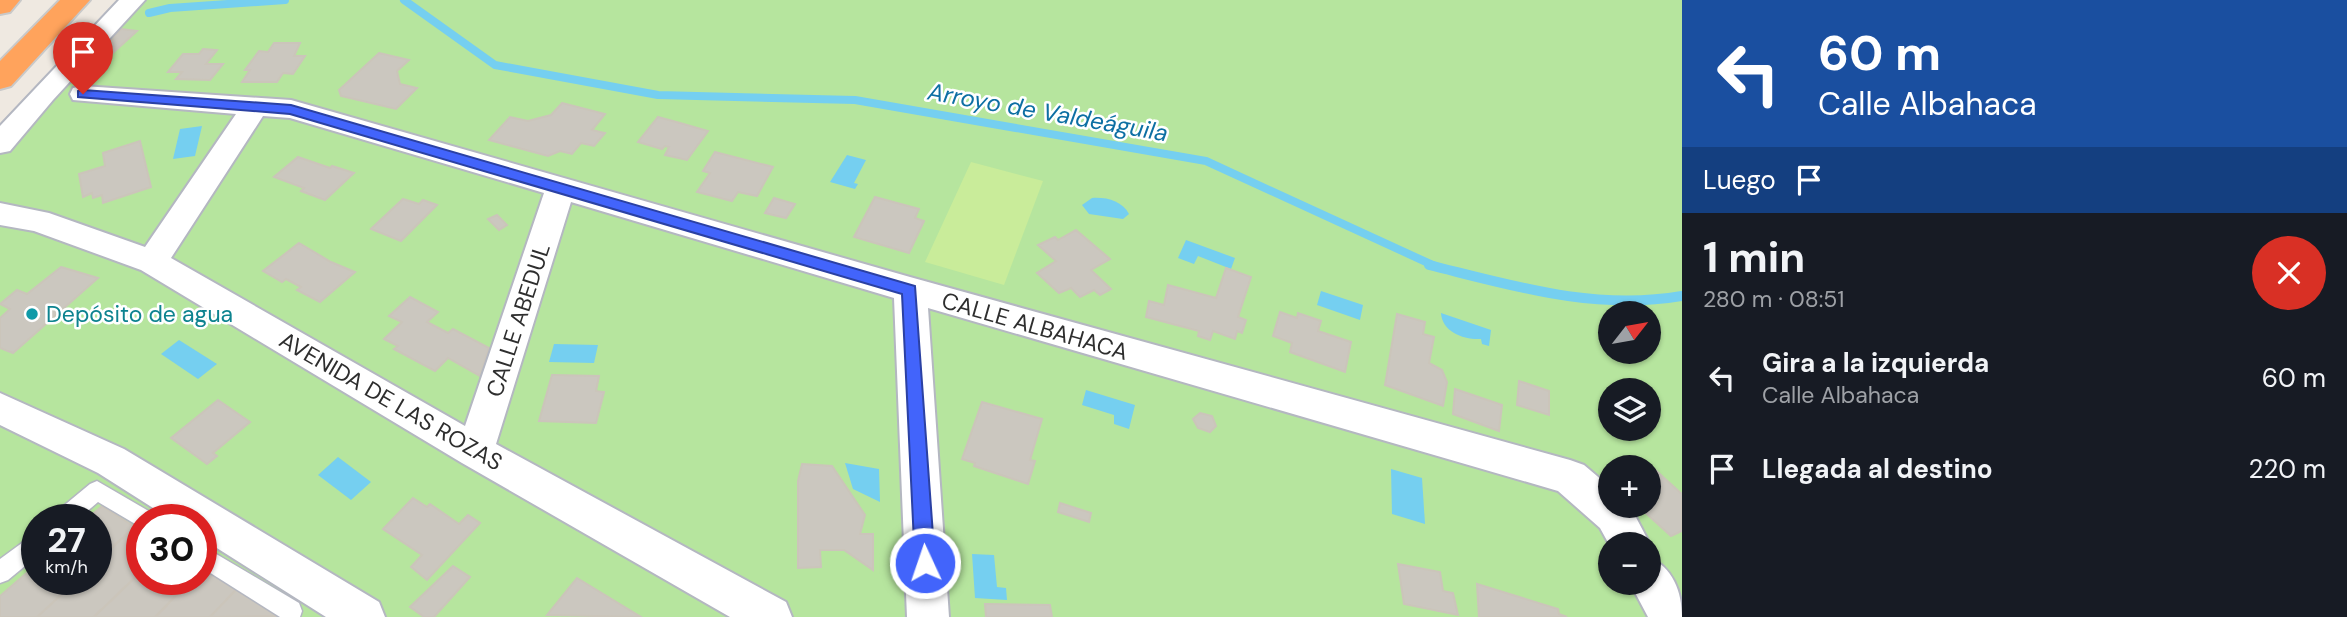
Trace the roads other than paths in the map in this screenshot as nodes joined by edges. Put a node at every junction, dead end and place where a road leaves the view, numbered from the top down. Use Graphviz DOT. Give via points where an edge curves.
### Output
graph roads {
  1 [pos="6,0"];
  2 [pos="76,0"];
  3 [pos="133,0"];
  4 [pos="0,6"];
  5 [pos="0,79"];
  6 [pos="83,94"];
  7 [pos="257,105"];
  8 [pos="0,144"];
  9 [pos="560,188"];
  10 [pos="0,215"];
  11 [pos="152,262"];
  12 [pos="910,290"];
  13 [pos="0,408"];
  14 [pos="475,451"];
  15 [pos="81,504"];
  16 [pos="126,508"];
  17 [pos="1623,532"];
  18 [pos="21,555"];
  19 [pos="217,565"];
  20 [pos="0,573"];
  21 [pos="1658,595"];
  22 [pos="292,611"];
  23 [pos="364,617"];
  24 [pos="771,617"];
  25 [pos="928,617"];
  26 [pos="1671,617"];
  1 -- 4 [label="highway"];
  2 -- 5 [label="highway"];
  3 -- 8 [label="street"];
  6 -- 7 [label="street, CALLE ALBAHACA"];
  7 -- 9 [label="street, CALLE ALBAHACA" via="291,109"];
  7 -- 11 [label="street"];
  9 -- 12 [label="street, CALLE ALBAHACA"];
  9 -- 14 [label="street, CALLE ABEDUL"];
  10 -- 11 [label="street, AVENIDA DE LAS ROZAS" via="38,221"];
  11 -- 14 [label="street, AVENIDA DE LAS ROZAS"];
  12 -- 17 [label="street, CALLE ALBAHACA" via="1570,477 1614,515"];
  12 -- 25 [label="street"];
  13 -- 23 [label="street" via="111,461"];
  14 -- 24 [label="street, AVENIDA DE LAS ROZAS"];
  15 -- 16 [label="lane" via="97,490"];
  18 -- 20 [label="lane"];
  19 -- 22 [label="lane"];
  21 -- 26 [label="street"];
}
